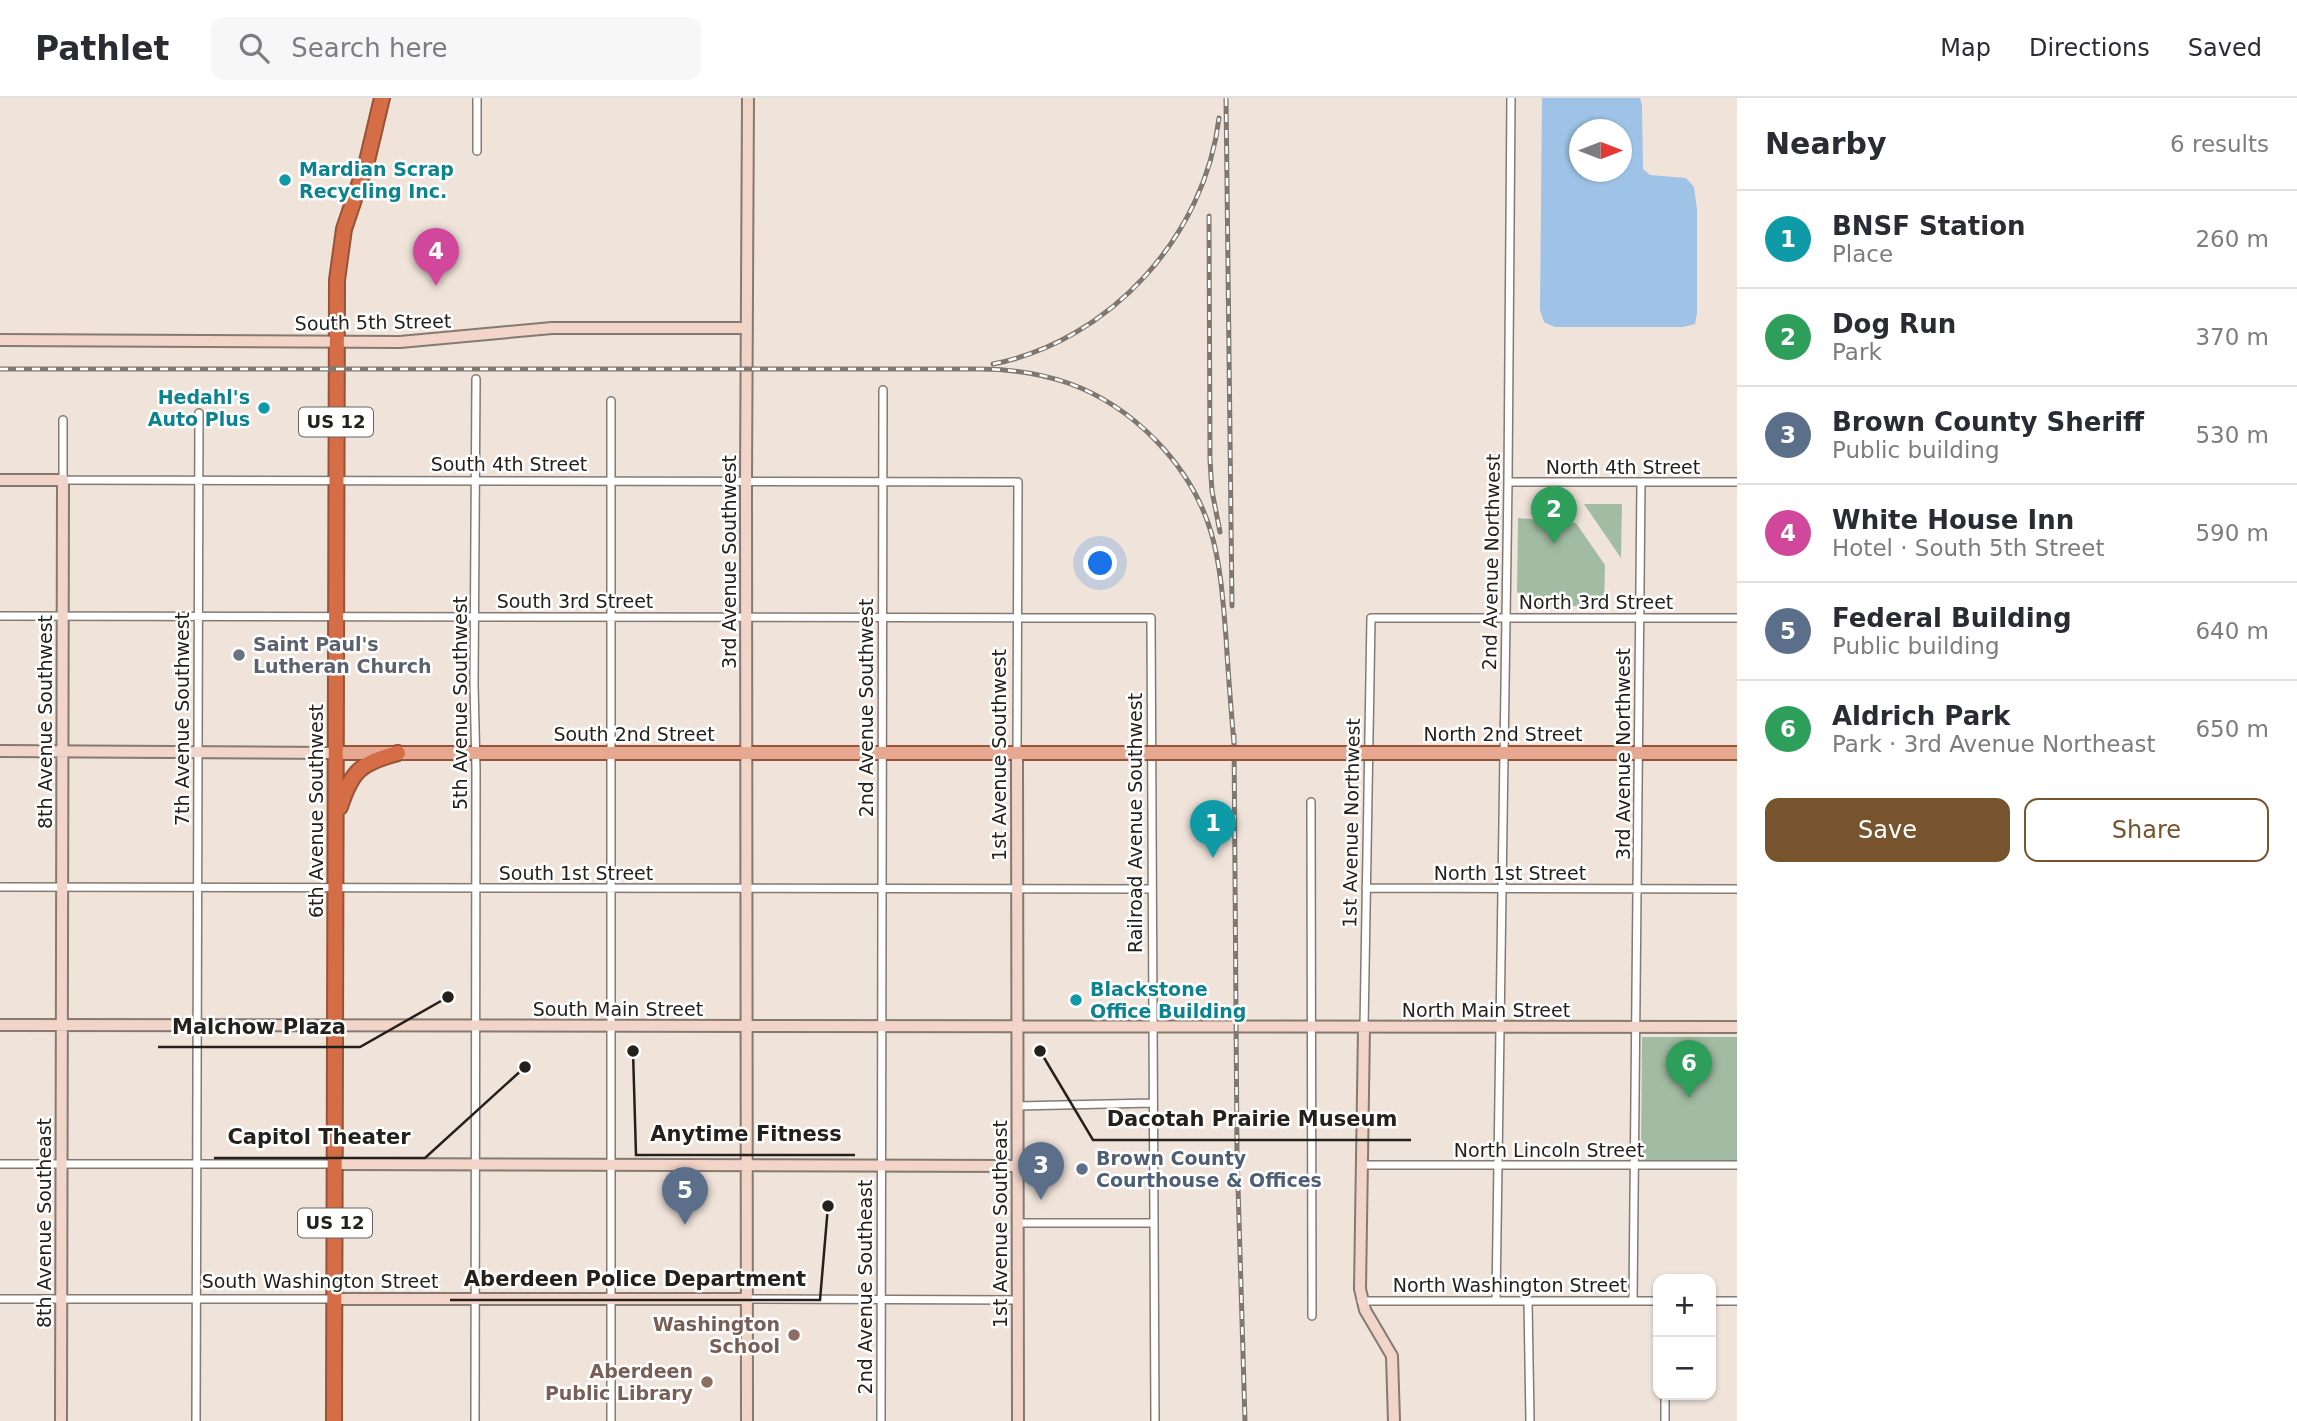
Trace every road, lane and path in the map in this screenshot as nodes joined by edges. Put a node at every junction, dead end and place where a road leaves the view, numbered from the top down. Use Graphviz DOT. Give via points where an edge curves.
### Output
graph roads {
  1 [pos="382,98"];
  2 [pos="477,98"];
  3 [pos="748,98"];
  4 [pos="1511,98"];
  5 [pos="477,151"];
  6 [pos="747,328"];
  7 [pos="0,340"];
  8 [pos="336,342"];
  9 [pos="476,379"];
  10 [pos="883,390"];
  11 [pos="611,401"];
  12 [pos="199,413"];
  13 [pos="63,420"];
  14 [pos="0,480"];
  15 [pos="62,480"];
  16 [pos="199,481"];
  17 [pos="335,481"];
  18 [pos="475,481"];
  19 [pos="611,482"];
  20 [pos="746,482"];
  21 [pos="883,482"];
  22 [pos="1018,482"];
  23 [pos="1508,482"];
  24 [pos="1641,482"];
  25 [pos="1737,482"];
  26 [pos="0,616"];
  27 [pos="62,616"];
  28 [pos="198,616"];
  29 [pos="336,617"];
  30 [pos="475,617"];
  31 [pos="610,617"];
  32 [pos="747,617"];
  33 [pos="882,618"];
  34 [pos="1017,618"];
  35 [pos="1151,618"];
  36 [pos="1371,618"];
  37 [pos="1506,618"];
  38 [pos="1640,618"];
  39 [pos="1737,618"];
  40 [pos="0,751"];
  41 [pos="63,751"];
  42 [pos="198,752"];
  43 [pos="398,752"];
  44 [pos="882,752"];
  45 [pos="336,753"];
  46 [pos="475,753"];
  47 [pos="610,753"];
  48 [pos="747,753"];
  49 [pos="1017,753"];
  50 [pos="1268,753"];
  51 [pos="1504,753"];
  52 [pos="1639,753"];
  53 [pos="1737,753"];
  54 [pos="1311,802"];
  55 [pos="335,821"];
  56 [pos="0,887"];
  57 [pos="62,887"];
  58 [pos="198,887"];
  59 [pos="336,887"];
  60 [pos="476,888"];
  61 [pos="611,888"];
  62 [pos="881,888"];
  63 [pos="1366,888"];
  64 [pos="1502,888"];
  65 [pos="1638,888"];
  66 [pos="747,889"];
  67 [pos="1017,889"];
  68 [pos="1151,889"];
  69 [pos="1737,889"];
  70 [pos="0,1025"];
  71 [pos="62,1025"];
  72 [pos="198,1026"];
  73 [pos="335,1026"];
  74 [pos="474,1026"];
  75 [pos="610,1026"];
  76 [pos="746,1027"];
  77 [pos="881,1027"];
  78 [pos="1017,1027"];
  79 [pos="1152,1027"];
  80 [pos="1236,1027"];
  81 [pos="1310,1027"];
  82 [pos="1500,1027"];
  83 [pos="1636,1027"];
  84 [pos="1737,1027"];
  85 [pos="1364,1028"];
  86 [pos="1153,1103"];
  87 [pos="1017,1106"];
  88 [pos="0,1164"];
  89 [pos="62,1164"];
  90 [pos="198,1164"];
  91 [pos="335,1164"];
  92 [pos="474,1164"];
  93 [pos="611,1165"];
  94 [pos="746,1165"];
  95 [pos="881,1165"];
  96 [pos="1362,1165"];
  97 [pos="1634,1165"];
  98 [pos="1737,1165"];
  99 [pos="1017,1166"];
  100 [pos="1499,1166"];
  101 [pos="1017,1223"];
  102 [pos="1154,1223"];
  103 [pos="474,1298"];
  104 [pos="0,1299"];
  105 [pos="62,1299"];
  106 [pos="197,1299"];
  107 [pos="336,1299"];
  108 [pos="610,1299"];
  109 [pos="746,1299"];
  110 [pos="880,1300"];
  111 [pos="1018,1300"];
  112 [pos="1496,1300"];
  113 [pos="1361,1301"];
  114 [pos="1528,1301"];
  115 [pos="1633,1301"];
  116 [pos="1653,1301"];
  117 [pos="1716,1301"];
  118 [pos="1737,1301"];
  119 [pos="1312,1316"];
  120 [pos="1665,1400"];
  121 [pos="61,1421"];
  122 [pos="196,1421"];
  123 [pos="334,1421"];
  124 [pos="475,1421"];
  125 [pos="611,1421"];
  126 [pos="747,1421"];
  127 [pos="881,1421"];
  128 [pos="1018,1421"];
  129 [pos="1155,1421"];
  130 [pos="1394,1421"];
  131 [pos="1530,1421"];
  132 [pos="1665,1421"];
  1 -- 8 [label="highway, 6th Avenue Southwest / US 12" via="341,245"];
  2 -- 5 [label="street"];
  3 -- 6 [label="street, 3rd Avenue Southwest"];
  4 -- 23 [label="street, 2nd Avenue Northwest"];
  6 -- 8 [label="street, South 5th Street" via="552,328 439,340"];
  6 -- 20 [label="street, 3rd Avenue Southwest"];
  7 -- 8 [label="street, South 5th Street"];
  8 -- 17 [label="highway, 6th Avenue Southwest / US 12"];
  9 -- 18 [label="street, 5th Avenue Southwest"];
  10 -- 21 [label="street, 2nd Avenue Southwest"];
  11 -- 19 [label="street"];
  12 -- 16 [label="street, 7th Avenue Southwest"];
  13 -- 15 [label="street, 8th Avenue Southwest"];
  14 -- 15 [label="street, South 4th Street"];
  15 -- 16 [label="street, South 4th Street"];
  15 -- 27 [label="street, 8th Avenue Southwest"];
  16 -- 17 [label="street, South 4th Street"];
  16 -- 28 [label="street, 7th Avenue Southwest"];
  17 -- 18 [label="street, South 4th Street"];
  17 -- 29 [label="highway, 6th Avenue Southwest / US 12"];
  18 -- 19 [label="street, South 4th Street"];
  18 -- 30 [label="street, 5th Avenue Southwest"];
  19 -- 20 [label="street, South 4th Street"];
  19 -- 31 [label="street"];
  20 -- 21 [label="street, South 4th Street"];
  20 -- 32 [label="street, 3rd Avenue Southwest"];
  21 -- 22 [label="street, South 4th Street"];
  21 -- 33 [label="street, 2nd Avenue Southwest"];
  22 -- 34 [label="street, 1st Avenue Southwest"];
  23 -- 24 [label="street, North 4th Street"];
  23 -- 37 [label="street, 2nd Avenue Northwest"];
  24 -- 25 [label="street, North 4th Street"];
  24 -- 38 [label="street, 3rd Avenue Northwest"];
  26 -- 27 [label="street, South 3rd Street"];
  27 -- 28 [label="street, South 3rd Street"];
  27 -- 41 [label="street, 8th Avenue Southwest"];
  28 -- 29 [label="street, South 3rd Street"];
  28 -- 42 [label="street, 7th Avenue Southwest"];
  29 -- 30 [label="street, South 3rd Street"];
  29 -- 45 [label="highway, 6th Avenue Southwest / US 12"];
  30 -- 31 [label="street, South 3rd Street"];
  30 -- 46 [label="street, 5th Avenue Southwest"];
  31 -- 32 [label="street, South 3rd Street"];
  31 -- 47 [label="street"];
  32 -- 33 [label="street, South 3rd Street"];
  32 -- 48 [label="street, 3rd Avenue Southwest"];
  33 -- 34 [label="street, South 3rd Street"];
  33 -- 44 [label="street, 2nd Avenue Southwest"];
  34 -- 35 [label="street, South 3rd Street"];
  34 -- 49 [label="street, 1st Avenue Southwest"];
  35 -- 68 [label="street, Railroad Avenue Southwest"];
  36 -- 37 [label="street, North 3rd Street"];
  36 -- 63 [label="street, 1st Avenue Northwest"];
  37 -- 38 [label="street, North 3rd Street"];
  37 -- 51 [label="street, 2nd Avenue Northwest"];
  38 -- 39 [label="street, North 3rd Street"];
  38 -- 52 [label="street, 3rd Avenue Northwest"];
  40 -- 41 [label="street, South 2nd Street"];
  41 -- 42 [label="street, South 2nd Street"];
  41 -- 57 [label="street, 8th Avenue Southwest"];
  42 -- 45 [label="street, South 2nd Street"];
  42 -- 58 [label="street, 7th Avenue Southwest"];
  43 -- 45 [label="main road, South 2nd Street"];
  43 -- 46 [label="main road, South 2nd Street"];
  43 -- 55 [label="highway" via="357,770"];
  44 -- 48 [label="main road, South 2nd Street"];
  44 -- 49 [label="main road, South 2nd Street"];
  44 -- 62 [label="street, 2nd Avenue Southwest"];
  45 -- 55 [label="highway, 6th Avenue Southwest / US 12"];
  46 -- 47 [label="main road, South 2nd Street"];
  46 -- 60 [label="street, 5th Avenue Southwest"];
  47 -- 48 [label="main road, South 2nd Street"];
  47 -- 61 [label="street"];
  48 -- 66 [label="street, 3rd Avenue Southwest"];
  49 -- 50 [label="main road, South 2nd Street, bridge"];
  49 -- 67 [label="street, 1st Avenue Southwest"];
  50 -- 51 [label="main road, North 2nd Street, bridge"];
  51 -- 52 [label="main road, North 2nd Street"];
  51 -- 64 [label="street, 2nd Avenue Northwest"];
  52 -- 53 [label="main road, North 2nd Street"];
  52 -- 65 [label="street, 3rd Avenue Northwest"];
  54 -- 81 [label="street"];
  55 -- 59 [label="highway, 6th Avenue Southwest / US 12"];
  56 -- 57 [label="street, South 1st Street"];
  57 -- 58 [label="street, South 1st Street"];
  57 -- 71 [label="street, 8th Avenue Southwest"];
  58 -- 59 [label="street, South 1st Street"];
  58 -- 72 [label="street, 7th Avenue Southwest"];
  59 -- 60 [label="street, South 1st Street"];
  59 -- 73 [label="highway, 6th Avenue Southwest / US 12"];
  60 -- 61 [label="street, South 1st Street"];
  60 -- 74 [label="street, 5th Avenue Southwest"];
  61 -- 66 [label="street, South 1st Street"];
  61 -- 75 [label="street"];
  62 -- 66 [label="street, South 1st Street"];
  62 -- 67 [label="street, South 1st Street"];
  62 -- 77 [label="street, 2nd Avenue Southwest"];
  63 -- 64 [label="street, North 1st Street"];
  63 -- 85 [label="street, 1st Avenue Northwest"];
  64 -- 65 [label="street, North 1st Street"];
  64 -- 82 [label="street, 2nd Avenue Northwest"];
  65 -- 69 [label="street, North 1st Street"];
  65 -- 83 [label="street, 3rd Avenue Northwest"];
  66 -- 76 [label="street, 3rd Avenue Southwest"];
  67 -- 68 [label="street, South 1st Street"];
  67 -- 78 [label="street, 1st Avenue Southwest"];
  68 -- 79 [label="street, Railroad Avenue Southwest"];
  70 -- 71 [label="street, South Main Street"];
  71 -- 72 [label="street, South Main Street"];
  71 -- 89 [label="street, 8th Avenue Southeast"];
  72 -- 73 [label="street, South Main Street"];
  72 -- 90 [label="street, 7th Avenue Southwest"];
  73 -- 74 [label="street, South Main Street"];
  73 -- 91 [label="highway, US 12"];
  74 -- 75 [label="street, South Main Street"];
  74 -- 92 [label="street, 5th Avenue Southwest"];
  75 -- 76 [label="street, South Main Street"];
  75 -- 93 [label="street"];
  76 -- 77 [label="street, South Main Street"];
  76 -- 94 [label="street, 3rd Avenue Southwest"];
  77 -- 78 [label="street, South Main Street"];
  77 -- 95 [label="street, 2nd Avenue Southeast"];
  78 -- 79 [label="street, South Main Street"];
  78 -- 87 [label="street, 1st Avenue Southeast"];
  79 -- 80 [label="street, South Main Street"];
  79 -- 86 [label="street, Railroad Avenue Southwest"];
  80 -- 81 [label="street, North Main Street"];
  81 -- 85 [label="street, North Main Street"];
  81 -- 119 [label="street"];
  82 -- 83 [label="street, North Main Street"];
  82 -- 85 [label="street, North Main Street"];
  82 -- 100 [label="street, 2nd Avenue Northwest"];
  83 -- 84 [label="street, North Main Street"];
  83 -- 97 [label="street, 3rd Avenue Northwest"];
  85 -- 96 [label="street"];
  86 -- 87 [label="street"];
  86 -- 102 [label="street, Railroad Avenue Southwest"];
  87 -- 99 [label="street, 1st Avenue Southeast"];
  88 -- 89 [label="street"];
  89 -- 90 [label="street"];
  89 -- 105 [label="street, 8th Avenue Southeast"];
  90 -- 91 [label="street"];
  90 -- 106 [label="street, 7th Avenue Southwest"];
  91 -- 92 [label="street"];
  91 -- 107 [label="highway, US 12"];
  92 -- 93 [label="street"];
  92 -- 103 [label="street, 5th Avenue Southwest"];
  93 -- 94 [label="street"];
  93 -- 108 [label="street"];
  94 -- 95 [label="street"];
  94 -- 109 [label="street, 3rd Avenue Southwest"];
  95 -- 99 [label="street"];
  95 -- 110 [label="street, 2nd Avenue Southeast"];
  96 -- 100 [label="street, North Lincoln Street"];
  96 -- 113 [label="street"];
  97 -- 98 [label="street, North Lincoln Street"];
  97 -- 100 [label="street, North Lincoln Street"];
  97 -- 115 [label="street, 3rd Avenue Northwest"];
  99 -- 101 [label="street, 1st Avenue Southeast"];
  100 -- 112 [label="street, 2nd Avenue Northwest"];
  101 -- 102 [label="street"];
  101 -- 111 [label="street, 1st Avenue Southeast"];
  102 -- 129 [label="street, Railroad Avenue Southwest"];
  103 -- 107 [label="street, South Washington Street"];
  103 -- 108 [label="street, South Washington Street"];
  103 -- 124 [label="street, 5th Avenue Southwest"];
  104 -- 105 [label="street, South Washington Street"];
  105 -- 106 [label="street, South Washington Street"];
  105 -- 121 [label="street, 8th Avenue Southeast"];
  106 -- 107 [label="street, South Washington Street"];
  106 -- 122 [label="street, 7th Avenue Southwest"];
  107 -- 123 [label="highway, US 12"];
  108 -- 109 [label="street, South Washington Street"];
  108 -- 125 [label="street"];
  109 -- 110 [label="street, South Washington Street"];
  109 -- 126 [label="street, 3rd Avenue Southwest"];
  110 -- 111 [label="street, South Washington Street"];
  110 -- 127 [label="street, 2nd Avenue Southeast"];
  111 -- 128 [label="street, 1st Avenue Southeast"];
  112 -- 113 [label="street, North Washington Street"];
  112 -- 114 [label="street, North Washington Street"];
  113 -- 130 [label="street" via="1392,1356"];
  114 -- 115 [label="street, North Washington Street"];
  114 -- 131 [label="street"];
  115 -- 116 [label="street, North Washington Street"];
  117 -- 118 [label="street"];
  120 -- 132 [label="street"];
}
